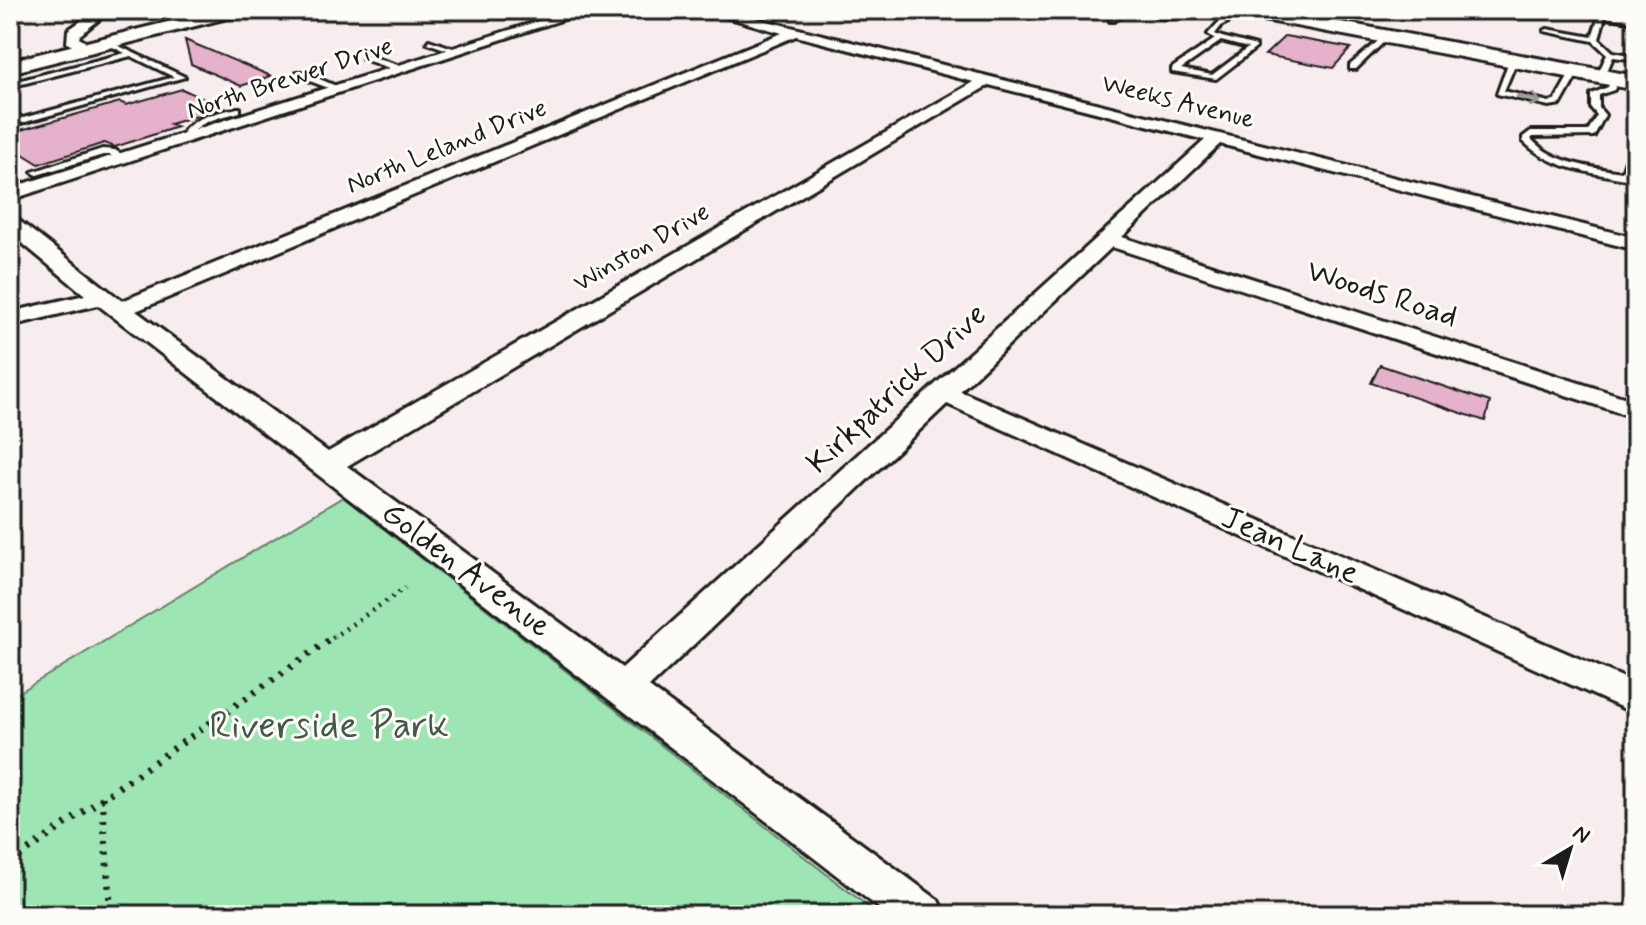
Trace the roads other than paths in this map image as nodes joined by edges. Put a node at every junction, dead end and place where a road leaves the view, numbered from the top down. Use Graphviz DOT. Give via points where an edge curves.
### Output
graph roads {
  1 [pos="105,10"];
  2 [pos="237,10"];
  3 [pos="586,10"];
  4 [pos="708,10"];
  5 [pos="892,10"];
  6 [pos="913,10"];
  7 [pos="1128,10"];
  8 [pos="1156,10"];
  9 [pos="1188,10"];
  10 [pos="1245,10"];
  11 [pos="1585,10"];
  12 [pos="1603,13"];
  13 [pos="1312,14"];
  14 [pos="1636,18"];
  15 [pos="1112,20"];
  16 [pos="1547,31"];
  17 [pos="795,32"];
  18 [pos="1386,37"];
  19 [pos="1220,39"];
  20 [pos="1595,39"];
  21 [pos="106,42"];
  22 [pos="429,42"];
  23 [pos="86,48"];
  24 [pos="457,51"];
  25 [pos="131,54"];
  26 [pos="1611,54"];
  27 [pos="366,57"];
  28 [pos="1636,58"];
  29 [pos="1513,60"];
  30 [pos="10,67"];
  31 [pos="1353,67"];
  32 [pos="401,69"];
  33 [pos="1575,72"];
  34 [pos="300,74"];
  35 [pos="1617,79"];
  36 [pos="986,81"];
  37 [pos="10,85"];
  38 [pos="339,89"];
  39 [pos="237,110"];
  40 [pos="10,114"];
  41 [pos="185,138"];
  42 [pos="1216,139"];
  43 [pos="1636,142"];
  44 [pos="123,158"];
  45 [pos="37,172"];
  46 [pos="1631,177"];
  47 [pos="10,194"];
  48 [pos="10,223"];
  49 [pos="1107,239"];
  50 [pos="1636,244"];
  51 [pos="111,303"];
  52 [pos="10,319"];
  53 [pos="943,393"];
  54 [pos="1636,410"];
  55 [pos="326,466"];
  56 [pos="624,688"];
  57 [pos="1636,699"];
  58 [pos="923,915"];
  1 -- 23 [label="street" via="73,33 72,40"];
  2 -- 21 [label="main road"];
  3 -- 24 [label="street, North Brewer Drive"];
  4 -- 17 [label="street, Weeks Avenue"];
  5 -- 6 [label="lane"];
  7 -- 15 [label="lane"];
  8 -- 9 [label="lane" via="1168,18"];
  10 -- 13 [label="main road"];
  10 -- 19 [label="lane" via="1211,34"];
  11 -- 12 [label="street"];
  12 -- 14 [label="street"];
  12 -- 20 [label="lane"];
  13 -- 18 [label="main road"];
  16 -- 20 [label="lane"];
  17 -- 36 [label="street, Weeks Avenue"];
  17 -- 51 [label="street, North Leland Drive"];
  18 -- 29 [label="main road"];
  18 -- 31 [label="lane"];
  19 -- 19 [label="lane" via="1217,40 1175,70 1213,77 1254,47"];
  20 -- 26 [label="lane"];
  21 -- 23 [label="main road"];
  21 -- 25 [label="lane"];
  22 -- 24 [label="lane"];
  23 -- 30 [label="main road"];
  24 -- 32 [label="street, North Brewer Drive"];
  25 -- 37 [label="lane"];
  25 -- 40 [label="lane" via="181,77 22,121"];
  26 -- 28 [label="lane"];
  26 -- 35 [label="lane"];
  27 -- 32 [label="lane"];
  29 -- 33 [label="main road"];
  29 -- 33 [label="lane, one-way" via="1500,92 1549,104 1558,102"];
  32 -- 38 [label="street, North Brewer Drive"];
  33 -- 35 [label="main road"];
  34 -- 38 [label="lane"];
  35 -- 46 [label="lane" via="1611,88 1595,94 1601,115 1591,134 1531,134 1526,139 1552,158"];
  36 -- 42 [label="street, Weeks Avenue"];
  36 -- 55 [label="street, Winston Drive"];
  38 -- 41 [label="street, North Brewer Drive"];
  39 -- 41 [label="lane" via="191,127"];
  41 -- 44 [label="street, North Brewer Drive"];
  42 -- 49 [label="street, Kirkpatrick Drive"];
  42 -- 50 [label="street, Weeks Avenue"];
  43 -- 46 [label="lane"];
  44 -- 45 [label="lane" via="102,152"];
  44 -- 47 [label="street, North Brewer Drive"];
  48 -- 51 [label="street, Golden Avenue"];
  49 -- 53 [label="street, Kirkpatrick Drive"];
  49 -- 54 [label="street, Woods Road"];
  51 -- 52 [label="street, North Leland Drive"];
  51 -- 55 [label="street, Golden Avenue"];
  53 -- 56 [label="street, Kirkpatrick Drive"];
  53 -- 57 [label="street, Jean Lane"];
  55 -- 56 [label="street, Golden Avenue"];
  56 -- 58 [label="street, Golden Avenue"];
}
